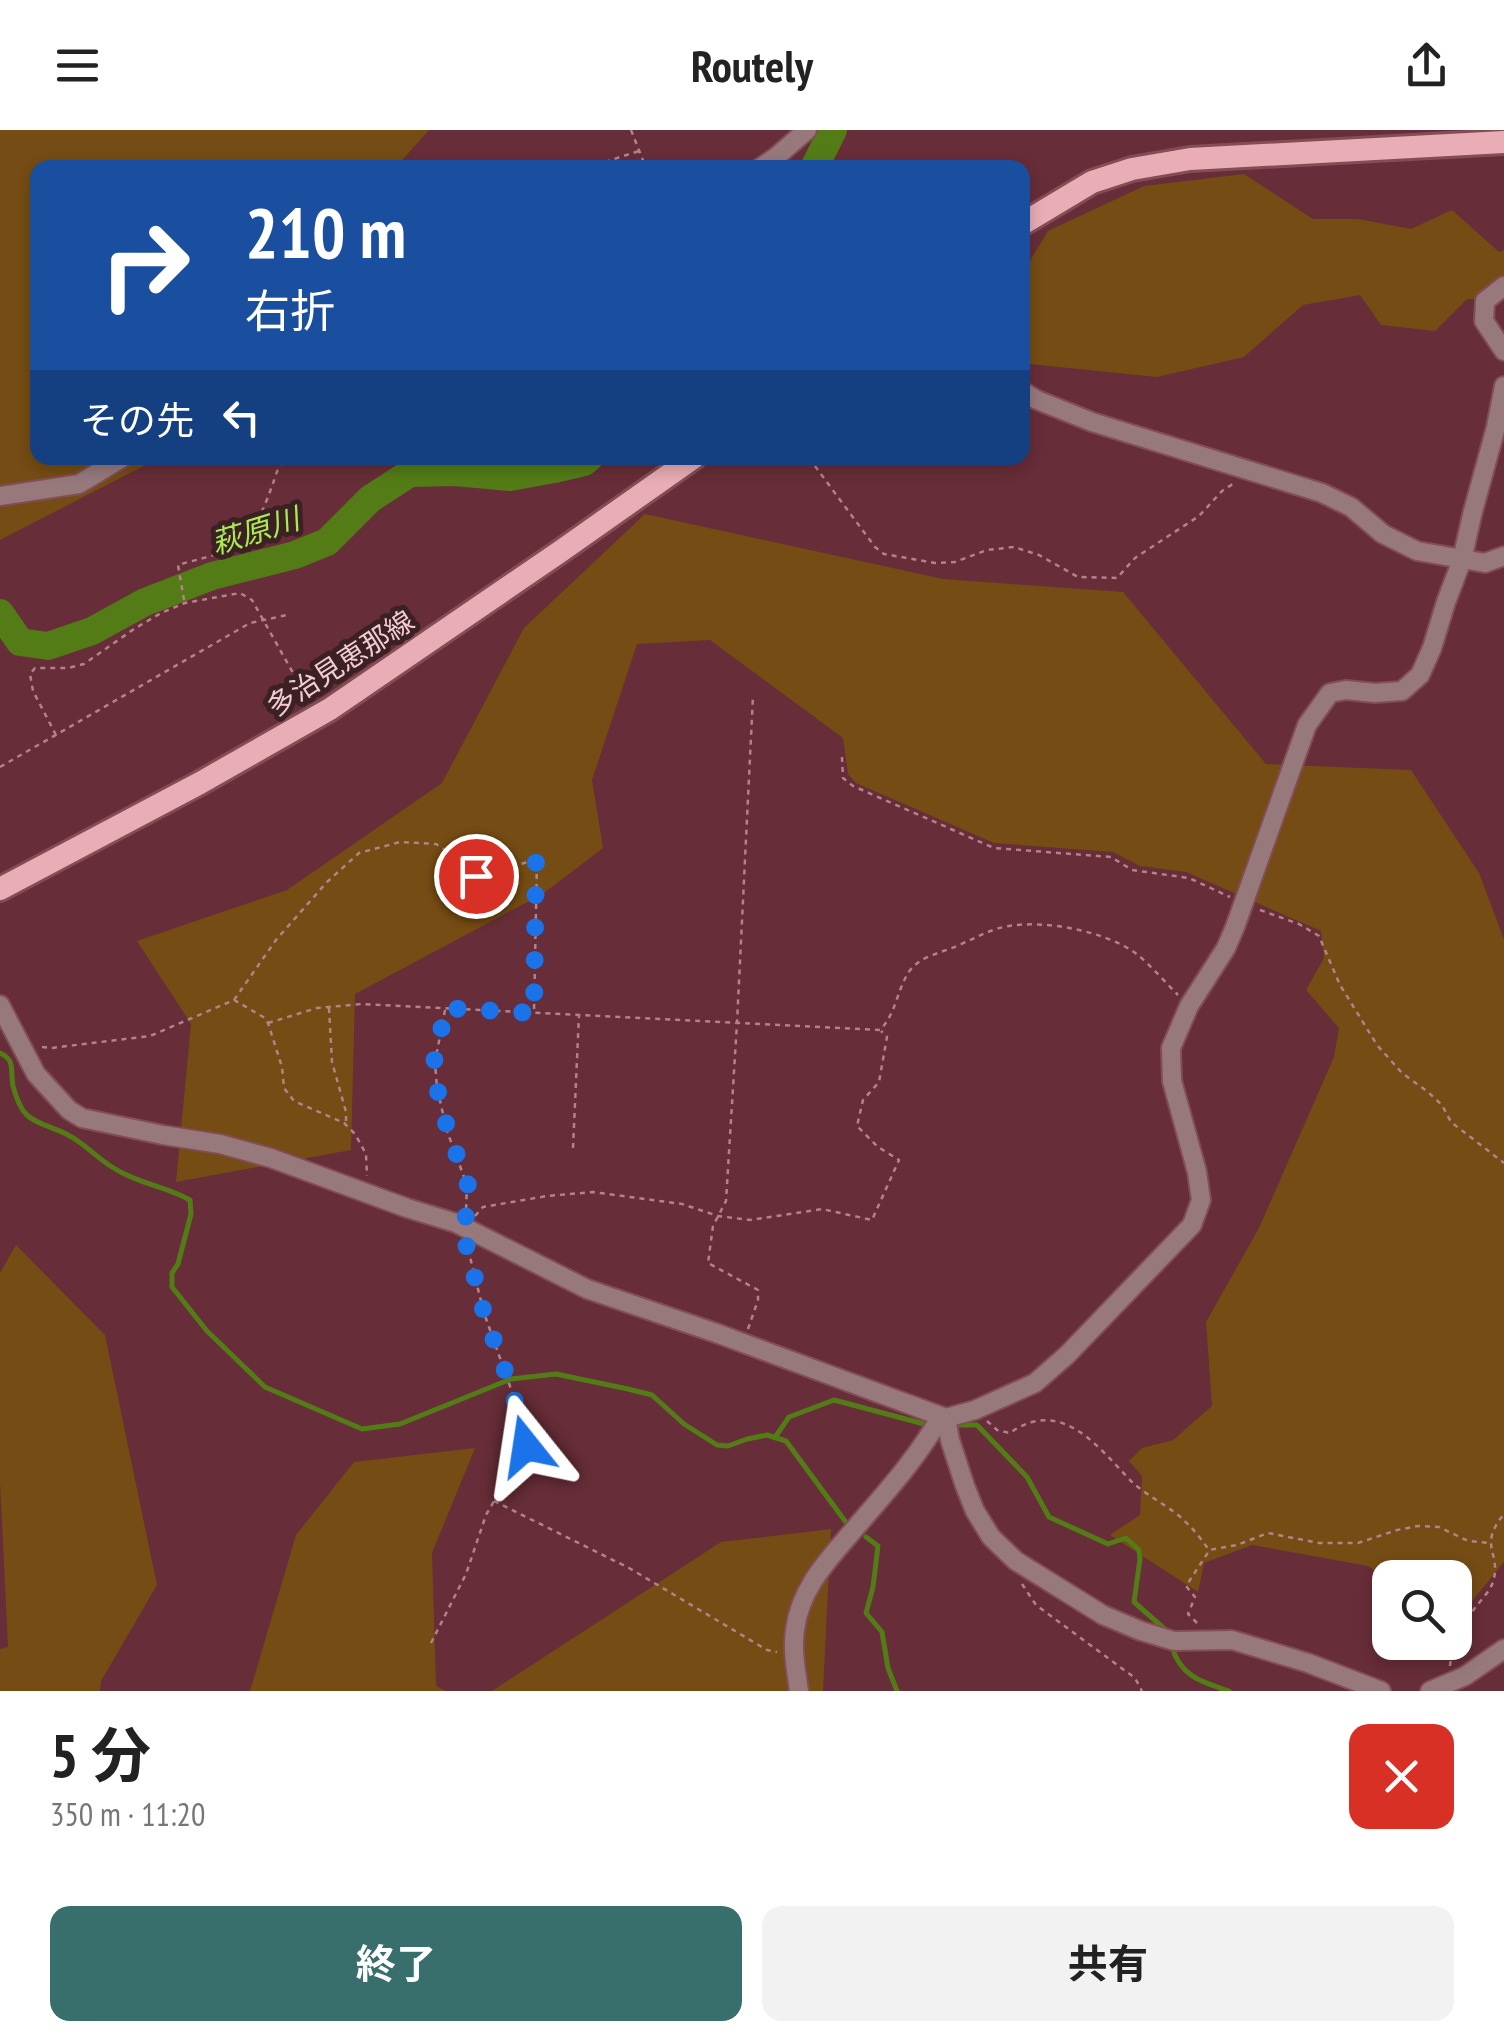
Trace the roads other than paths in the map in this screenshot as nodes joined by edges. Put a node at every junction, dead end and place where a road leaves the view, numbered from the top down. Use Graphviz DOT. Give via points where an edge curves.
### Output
graph roads {
  1 [pos="808,130"];
  2 [pos="1504,142"];
  3 [pos="773,160"];
  4 [pos="1030,219"];
  5 [pos="1504,286"];
  6 [pos="1504,351"];
  7 [pos="1504,386"];
  8 [pos="1030,396"];
  9 [pos="110,465"];
  10 [pos="683,465"];
  11 [pos="0,496"];
  12 [pos="1504,556"];
  13 [pos="1462,560"];
  14 [pos="0,890"];
  15 [pos="0,1005"];
  16 [pos="944,1417"];
  17 [pos="1504,1649"];
  18 [pos="799,1691"];
  19 [pos="1381,1691"];
  20 [pos="1430,1691"];
  1 -- 3 [label="street"];
  2 -- 4 [label="main road" via="1132,168 1092,182"];
  5 -- 6 [label="street" via="1486,302 1484,321"];
  7 -- 13 [label="street"];
  8 -- 13 [label="street" via="1092,422 1322,493 1417,551"];
  9 -- 11 [label="street" via="79,484"];
  10 -- 14 [label="main road, 多治見恵那線" via="330,709"];
  12 -- 13 [label="street" via="1485,563"];
  13 -- 16 [label="street" via="1420,675 1402,691 1330,693 1306,725 1226,948 1171,1048 1172,1080 1201,1200 1192,1225 1035,1383"];
  15 -- 16 [label="street" via="44,1086 82,1118 254,1153 467,1229 586,1289"];
  16 -- 18 [label="street" via="803,1598 793,1656"];
  16 -- 19 [label="street" via="965,1486 992,1537 1016,1561 1103,1616 1176,1640 1232,1640 1264,1648"];
  17 -- 20 [label="street"];
}
